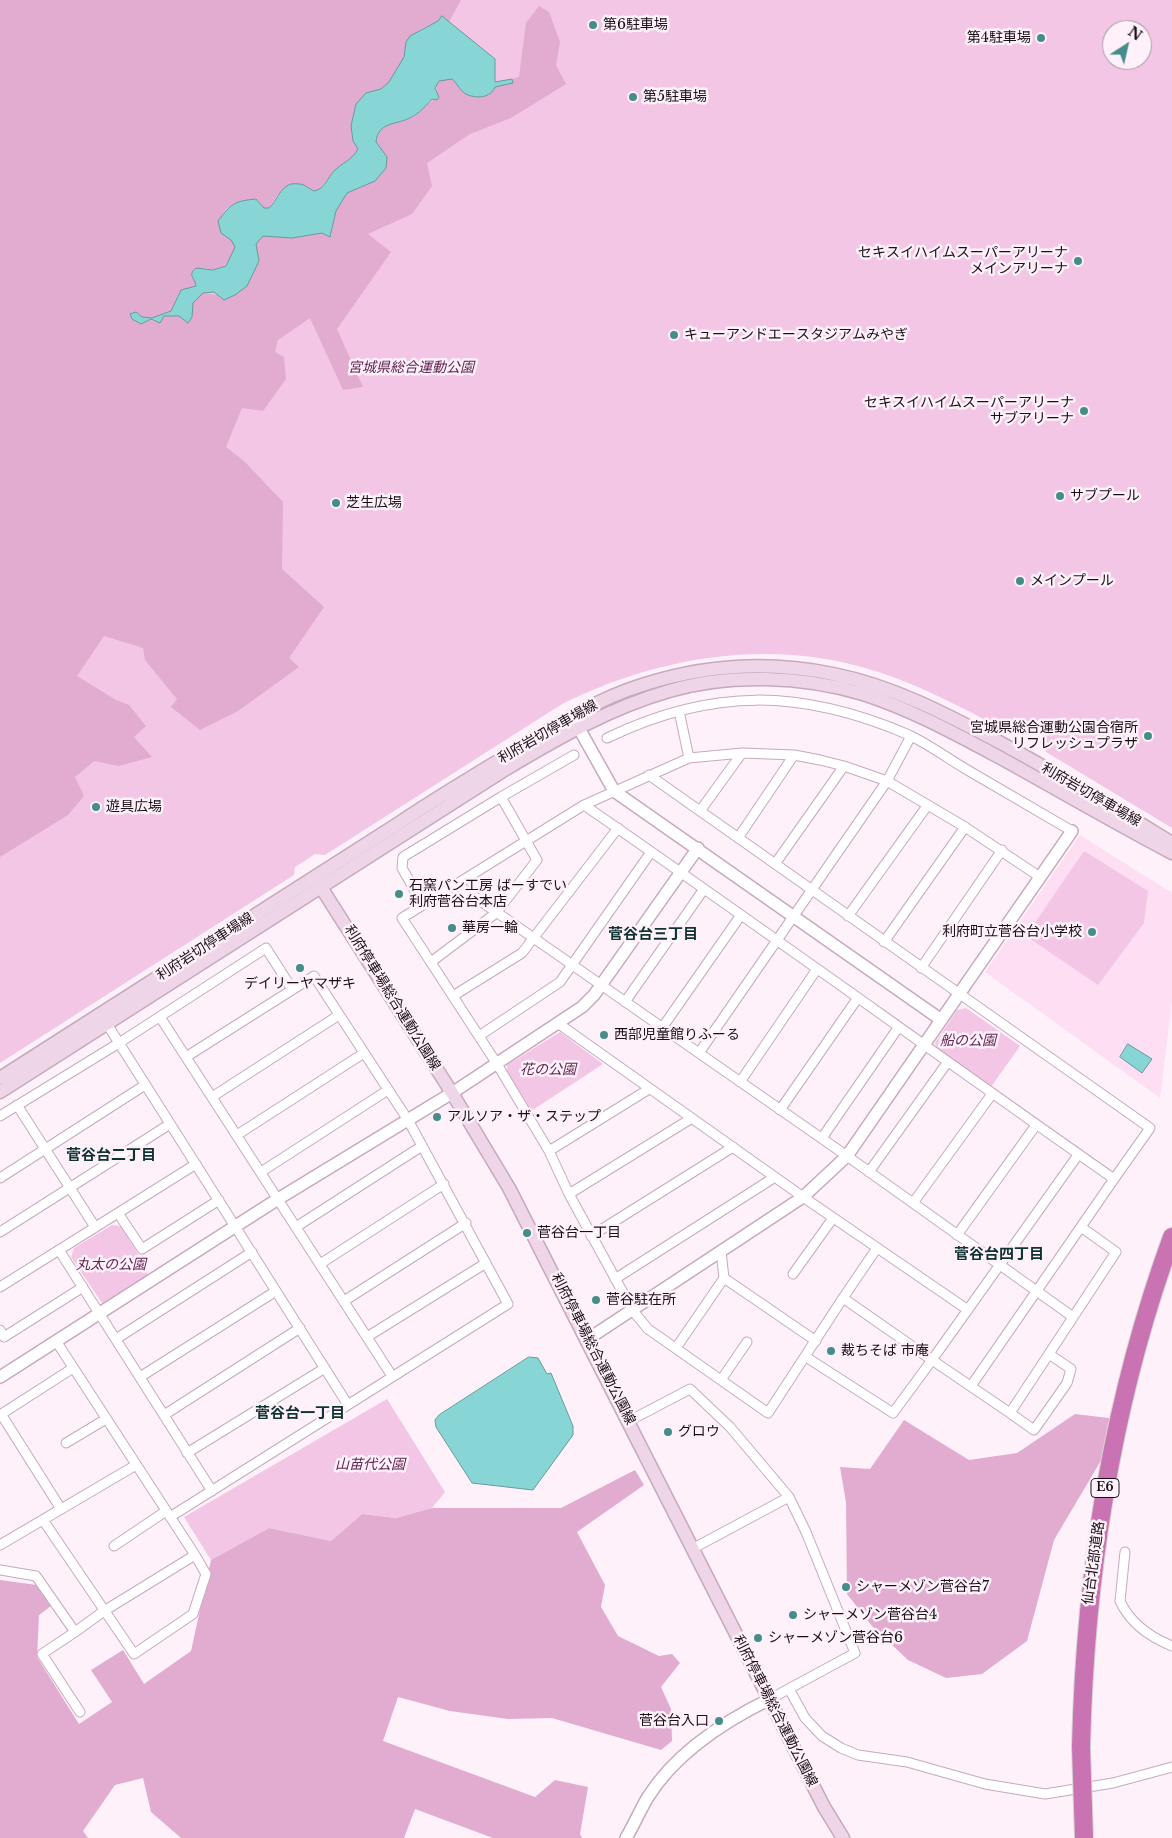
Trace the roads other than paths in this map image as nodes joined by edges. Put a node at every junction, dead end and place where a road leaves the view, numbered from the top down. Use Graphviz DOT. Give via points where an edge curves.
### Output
graph roads {
  1 [pos="679,712"];
  2 [pos="575,721"];
  3 [pos="911,736"];
  4 [pos="606,738"];
  5 [pos="742,753"];
  6 [pos="574,755"];
  7 [pos="794,755"];
  8 [pos="689,758"];
  9 [pos="844,766"];
  10 [pos="649,775"];
  11 [pos="886,782"];
  12 [pos="614,791"];
  13 [pos="501,797"];
  14 [pos="584,805"];
  15 [pos="927,806"];
  16 [pos="700,811"];
  17 [pos="965,827"];
  18 [pos="618,828"];
  19 [pos="1072,831"];
  20 [pos="738,838"];
  21 [pos="527,840"];
  22 [pos="1172,843"];
  23 [pos="698,848"];
  24 [pos="1002,850"];
  25 [pos="652,852"];
  26 [pos="1172,853"];
  27 [pos="775,864"];
  28 [pos="681,871"];
  29 [pos="1040,877"];
  30 [pos="318,882"];
  31 [pos="456,884"];
  32 [pos="704,889"];
  33 [pos="812,890"];
  34 [pos="423,905"];
  35 [pos="496,913"];
  36 [pos="741,915"];
  37 [pos="794,916"];
  38 [pos="848,916"];
  39 [pos="534,939"];
  40 [pos="777,941"];
  41 [pos="884,942"];
  42 [pos="431,962"];
  43 [pos="572,966"];
  44 [pos="921,968"];
  45 [pos="817,970"];
  46 [pos="600,986"];
  47 [pos="292,989"];
  48 [pos="958,994"];
  49 [pos="453,996"];
  50 [pos="857,998"];
  51 [pos="625,1002"];
  52 [pos="339,1015"];
  53 [pos="160,1017"];
  54 [pos="940,1019"];
  55 [pos="107,1024"];
  56 [pos="559,1024"];
  57 [pos="662,1028"];
  58 [pos="898,1028"];
  59 [pos="479,1036"];
  60 [pos="119,1043"];
  61 [pos="922,1045"];
  62 [pos="364,1053"];
  63 [pos="699,1054"];
  64 [pos="186,1057"];
  65 [pos="947,1063"];
  66 [pos="497,1064"];
  67 [pos="0,1078"];
  68 [pos="740,1082"];
  69 [pos="145,1085"];
  70 [pos="649,1089"];
  71 [pos="388,1090"];
  72 [pos="0,1092"];
  73 [pos="452,1093"];
  74 [pos="992,1094"];
  75 [pos="212,1097"];
  76 [pos="17,1104"];
  77 [pos="780,1110"];
  78 [pos="0,1116"];
  79 [pos="692,1118"];
  80 [pos="408,1120"];
  81 [pos="170,1124"];
  82 [pos="1036,1125"];
  83 [pos="237,1135"];
  84 [pos="822,1138"];
  85 [pos="422,1146"];
  86 [pos="733,1147"];
  87 [pos="45,1149"];
  88 [pos="549,1151"];
  89 [pos="1078,1154"];
  90 [pos="847,1156"];
  91 [pos="196,1164"];
  92 [pos="261,1172"];
  93 [pos="869,1172"];
  94 [pos="0,1178"];
  95 [pos="775,1178"];
  96 [pos="1114,1179"];
  97 [pos="444,1184"];
  98 [pos="70,1188"];
  99 [pos="569,1194"];
  100 [pos="803,1197"];
  101 [pos="278,1199"];
  102 [pos="218,1200"];
  103 [pos="913,1202"];
  104 [pos="118,1213"];
  105 [pos="833,1218"];
  106 [pos="466,1223"];
  107 [pos="235,1226"];
  108 [pos="95,1227"];
  109 [pos="296,1227"];
  110 [pos="1081,1227"];
  111 [pos="0,1232"];
  112 [pos="958,1235"];
  113 [pos="591,1236"];
  114 [pos="1172,1237"];
  115 [pos="877,1248"];
  116 [pos="59,1250"];
  117 [pos="721,1251"];
  118 [pos="252,1252"];
  119 [pos="486,1263"];
  120 [pos="320,1264"];
  121 [pos="1000,1265"];
  122 [pos="794,1274"];
  123 [pos="724,1278"];
  124 [pos="615,1279"];
  125 [pos="0,1287"];
  126 [pos="83,1287"];
  127 [pos="276,1291"];
  128 [pos="1037,1292"];
  129 [pos="843,1298"];
  130 [pos="344,1301"];
  131 [pos="968,1310"];
  132 [pos="633,1312"];
  133 [pos="99,1313"];
  134 [pos="1073,1317"];
  135 [pos="300,1328"];
  136 [pos="0,1330"];
  137 [pos="367,1337"];
  138 [pos="116,1339"];
  139 [pos="588,1340"];
  140 [pos="56,1341"];
  141 [pos="816,1341"];
  142 [pos="747,1342"];
  143 [pos="676,1348"];
  144 [pos="1048,1354"];
  145 [pos="806,1357"];
  146 [pos="932,1360"];
  147 [pos="73,1368"];
  148 [pos="325,1368"];
  149 [pos="392,1376"];
  150 [pos="0,1377"];
  151 [pos="140,1377"];
  152 [pos="721,1380"];
  153 [pos="970,1386"];
  154 [pos="348,1405"];
  155 [pos="1010,1413"];
  156 [pos="1,1414"];
  157 [pos="164,1415"];
  158 [pos="106,1418"];
  159 [pos="629,1421"];
  160 [pos="66,1443"];
  161 [pos="188,1452"];
  162 [pos="136,1465"];
  163 [pos="212,1491"];
  164 [pos="789,1497"];
  165 [pos="61,1509"];
  166 [pos="168,1514"];
  167 [pos="43,1520"];
  168 [pos="0,1545"];
  169 [pos="114,1546"];
  170 [pos="692,1549"];
  171 [pos="1125,1552"];
  172 [pos="195,1555"];
  173 [pos="0,1570"];
  174 [pos="104,1611"];
  175 [pos="74,1632"];
  176 [pos="1172,1646"];
  177 [pos="789,1689"];
  178 [pos="770,1699"];
  179 [pos="80,1712"];
  180 [pos="1172,1767"];
  181 [pos="626,1838"];
  182 [pos="843,1838"];
  183 [pos="1084,1838"];
  1 -- 3 [label="street" via="728,700 794,701 837,709"];
  1 -- 4 [label="street" via="629,727"];
  1 -- 8 [label="street"];
  2 -- 12 [label="street"];
  2 -- 22 [label="main road, 利府岩切停車場線" via="639,686 684,674 748,666 834,674 910,697 947,714 1041,765"];
  2 -- 26 [label="main road, 利府岩切停車場線" via="670,690 714,682 788,681 838,688 890,704 948,730"];
  2 -- 30 [label="main road, 利府岩切停車場線"];
  3 -- 11 [label="street"];
  3 -- 19 [label="street"];
  5 -- 7 [label="street"];
  5 -- 8 [label="street"];
  5 -- 16 [label="street"];
  6 -- 13 [label="street"];
  7 -- 9 [label="street"];
  7 -- 20 [label="street"];
  8 -- 10 [label="street"];
  9 -- 11 [label="street"];
  9 -- 27 [label="street"];
  10 -- 12 [label="street"];
  10 -- 16 [label="street"];
  11 -- 15 [label="street"];
  11 -- 33 [label="street"];
  12 -- 14 [label="street"];
  12 -- 23 [label="street"];
  13 -- 21 [label="street"];
  13 -- 34 [label="street" via="403,857 402,868"];
  14 -- 18 [label="street"];
  14 -- 21 [label="street"];
  15 -- 17 [label="street"];
  15 -- 38 [label="street"];
  16 -- 20 [label="street"];
  17 -- 24 [label="street"];
  17 -- 41 [label="street"];
  18 -- 25 [label="street"];
  18 -- 39 [label="street"];
  19 -- 29 [label="street"];
  20 -- 27 [label="street"];
  21 -- 31 [label="street"];
  21 -- 35 [label="street" via="537,860"];
  23 -- 28 [label="street"];
  23 -- 37 [label="street"];
  24 -- 29 [label="street"];
  24 -- 44 [label="street"];
  25 -- 28 [label="street"];
  25 -- 43 [label="street"];
  27 -- 33 [label="street"];
  28 -- 32 [label="street"];
  28 -- 46 [label="street"];
  29 -- 48 [label="street"];
  30 -- 55 [label="main road, 利府岩切停車場線"];
  30 -- 67 [label="main road, 利府岩切停車場線"];
  30 -- 73 [label="main road, 利府停車場総合運動公園線"];
  31 -- 34 [label="street"];
  31 -- 35 [label="street"];
  32 -- 36 [label="street"];
  32 -- 51 [label="street"];
  33 -- 37 [label="street"];
  33 -- 38 [label="street"];
  34 -- 42 [label="street" via="402,918"];
  35 -- 39 [label="street"];
  35 -- 42 [label="street"];
  36 -- 40 [label="street"];
  36 -- 57 [label="street"];
  37 -- 40 [label="street"];
  37 -- 54 [label="street"];
  38 -- 41 [label="street"];
  39 -- 43 [label="street"];
  39 -- 49 [label="street" via="522,953"];
  40 -- 45 [label="street"];
  40 -- 63 [label="street"];
  41 -- 44 [label="street"];
  42 -- 49 [label="street"];
  43 -- 46 [label="street"];
  43 -- 59 [label="street" via="560,982"];
  44 -- 48 [label="street"];
  45 -- 50 [label="street"];
  45 -- 68 [label="street"];
  46 -- 51 [label="street"];
  46 -- 56 [label="street" via="582,1007"];
  47 -- 52 [label="street" via="314,976"];
  47 -- 53 [label="street" via="266,948"];
  47 -- 64 [label="street"];
  48 -- 54 [label="street"];
  48 -- 96 [label="street" via="1150,1128"];
  49 -- 59 [label="street"];
  50 -- 58 [label="street"];
  50 -- 77 [label="street"];
  51 -- 57 [label="street"];
  52 -- 62 [label="street"];
  52 -- 75 [label="street"];
  53 -- 60 [label="street"];
  53 -- 64 [label="street"];
  54 -- 61 [label="street"];
  55 -- 60 [label="street"];
  55 -- 72 [label="main road, 利府岩切停車場線"];
  56 -- 66 [label="street"];
  56 -- 70 [label="street"];
  57 -- 63 [label="street"];
  58 -- 61 [label="street"];
  58 -- 84 [label="street"];
  59 -- 66 [label="street"];
  60 -- 69 [label="street"];
  60 -- 76 [label="street"];
  61 -- 65 [label="street"];
  61 -- 90 [label="street"];
  62 -- 71 [label="street"];
  62 -- 83 [label="street"];
  63 -- 68 [label="street"];
  64 -- 75 [label="street"];
  65 -- 74 [label="street"];
  65 -- 93 [label="street"];
  66 -- 73 [label="street"];
  66 -- 88 [label="street"];
  68 -- 77 [label="street"];
  69 -- 81 [label="street"];
  69 -- 87 [label="street"];
  70 -- 79 [label="street"];
  70 -- 88 [label="street"];
  71 -- 80 [label="street"];
  71 -- 92 [label="street"];
  73 -- 80 [label="street"];
  73 -- 139 [label="main road, 利府停車場総合運動公園線" via="509,1188"];
  74 -- 82 [label="street"];
  74 -- 103 [label="street"];
  75 -- 83 [label="street"];
  76 -- 78 [label="street"];
  76 -- 87 [label="street"];
  77 -- 84 [label="street"];
  79 -- 86 [label="street"];
  79 -- 99 [label="street"];
  80 -- 85 [label="street"];
  80 -- 101 [label="street"];
  81 -- 91 [label="street"];
  81 -- 98 [label="street"];
  82 -- 89 [label="street"];
  82 -- 112 [label="street"];
  83 -- 92 [label="street"];
  84 -- 90 [label="street"];
  85 -- 97 [label="street"];
  85 -- 109 [label="street"];
  86 -- 95 [label="street"];
  86 -- 113 [label="street"];
  87 -- 94 [label="street"];
  87 -- 98 [label="street"];
  88 -- 99 [label="street"];
  89 -- 96 [label="street"];
  89 -- 121 [label="street"];
  90 -- 93 [label="street"];
  90 -- 100 [label="street"];
  91 -- 102 [label="street"];
  91 -- 104 [label="street"];
  92 -- 101 [label="street"];
  93 -- 103 [label="street"];
  95 -- 100 [label="street"];
  95 -- 124 [label="street"];
  96 -- 110 [label="street"];
  97 -- 106 [label="street"];
  97 -- 120 [label="street"];
  98 -- 108 [label="street"];
  98 -- 111 [label="street"];
  99 -- 113 [label="street"];
  100 -- 105 [label="street"];
  100 -- 117 [label="street"];
  101 -- 107 [label="street"];
  101 -- 109 [label="street"];
  102 -- 104 [label="street" via="142,1249"];
  102 -- 107 [label="street"];
  103 -- 112 [label="street"];
  104 -- 108 [label="street"];
  105 -- 115 [label="street"];
  105 -- 122 [label="street"];
  106 -- 119 [label="street"];
  106 -- 130 [label="street"];
  107 -- 118 [label="street"];
  107 -- 133 [label="street"];
  108 -- 116 [label="street"];
  109 -- 120 [label="street"];
  110 -- 128 [label="street"];
  110 -- 134 [label="street" via="1116,1252"];
  112 -- 121 [label="street"];
  113 -- 124 [label="street"];
  114 -- 183 [label="highway, 仙台北部道路 / E6, bridge" via="1142,1329 1106,1480 1086,1620 1081,1747"];
  115 -- 129 [label="street"];
  115 -- 131 [label="street"];
  116 -- 125 [label="street"];
  116 -- 126 [label="street"];
  117 -- 123 [label="street"];
  117 -- 132 [label="street"];
  118 -- 127 [label="street"];
  118 -- 138 [label="street"];
  119 -- 137 [label="street"];
  119 -- 149 [label="street" via="508,1304"];
  120 -- 130 [label="street"];
  121 -- 128 [label="street"];
  121 -- 131 [label="street"];
  123 -- 141 [label="street"];
  123 -- 143 [label="street"];
  124 -- 132 [label="street"];
  126 -- 133 [label="street"];
  126 -- 136 [label="street" via="4,1337"];
  127 -- 135 [label="street"];
  127 -- 151 [label="street"];
  128 -- 134 [label="street"];
  128 -- 153 [label="street"];
  129 -- 141 [label="street"];
  129 -- 146 [label="street"];
  130 -- 137 [label="street"];
  131 -- 146 [label="street"];
  132 -- 139 [label="street"];
  132 -- 143 [label="street" via="648,1329"];
  133 -- 138 [label="street"];
  133 -- 140 [label="street"];
  134 -- 144 [label="street"];
  135 -- 148 [label="street"];
  135 -- 157 [label="street"];
  137 -- 149 [label="street"];
  138 -- 151 [label="street"];
  139 -- 159 [label="main road, 利府停車場総合運動公園線"];
  140 -- 147 [label="street"];
  140 -- 150 [label="street"];
  141 -- 145 [label="street"];
  142 -- 152 [label="street"];
  143 -- 152 [label="street"];
  144 -- 155 [label="street"];
  144 -- 155 [label="street" via="1071,1369 1067,1383 1034,1430"];
  145 -- 146 [label="street" via="892,1413"];
  145 -- 152 [label="street" via="768,1412"];
  146 -- 153 [label="street"];
  147 -- 156 [label="street"];
  147 -- 158 [label="street"];
  148 -- 154 [label="street"];
  148 -- 161 [label="street"];
  149 -- 154 [label="street"];
  151 -- 157 [label="street"];
  153 -- 155 [label="street"];
  154 -- 163 [label="street"];
  156 -- 165 [label="street"];
  157 -- 161 [label="street"];
  158 -- 160 [label="street"];
  158 -- 162 [label="street"];
  159 -- 164 [label="street" via="690,1389 730,1427"];
  159 -- 170 [label="main road, 利府停車場総合運動公園線"];
  161 -- 163 [label="street"];
  162 -- 165 [label="street"];
  162 -- 166 [label="street"];
  163 -- 166 [label="street"];
  164 -- 170 [label="street"];
  164 -- 177 [label="street" via="855,1653"];
  165 -- 167 [label="street"];
  166 -- 169 [label="street"];
  166 -- 172 [label="street"];
  167 -- 168 [label="street"];
  167 -- 174 [label="street"];
  170 -- 178 [label="main road, 利府停車場総合運動公園線"];
  171 -- 176 [label="street" via="1120,1601 1123,1608 1145,1633"];
  172 -- 174 [label="street"];
  172 -- 174 [label="street" via="206,1574 193,1614 134,1654"];
  173 -- 175 [label="street" via="36,1576"];
  174 -- 175 [label="street"];
  175 -- 179 [label="street" via="42,1654"];
  177 -- 178 [label="street"];
  177 -- 180 [label="street" via="805,1718 822,1736 841,1748 858,1755 908,1762 985,1784 1045,1794 1113,1783"];
  178 -- 181 [label="street" via="721,1724 683,1758 649,1796"];
  178 -- 182 [label="main road, 利府停車場総合運動公園線"];
}
